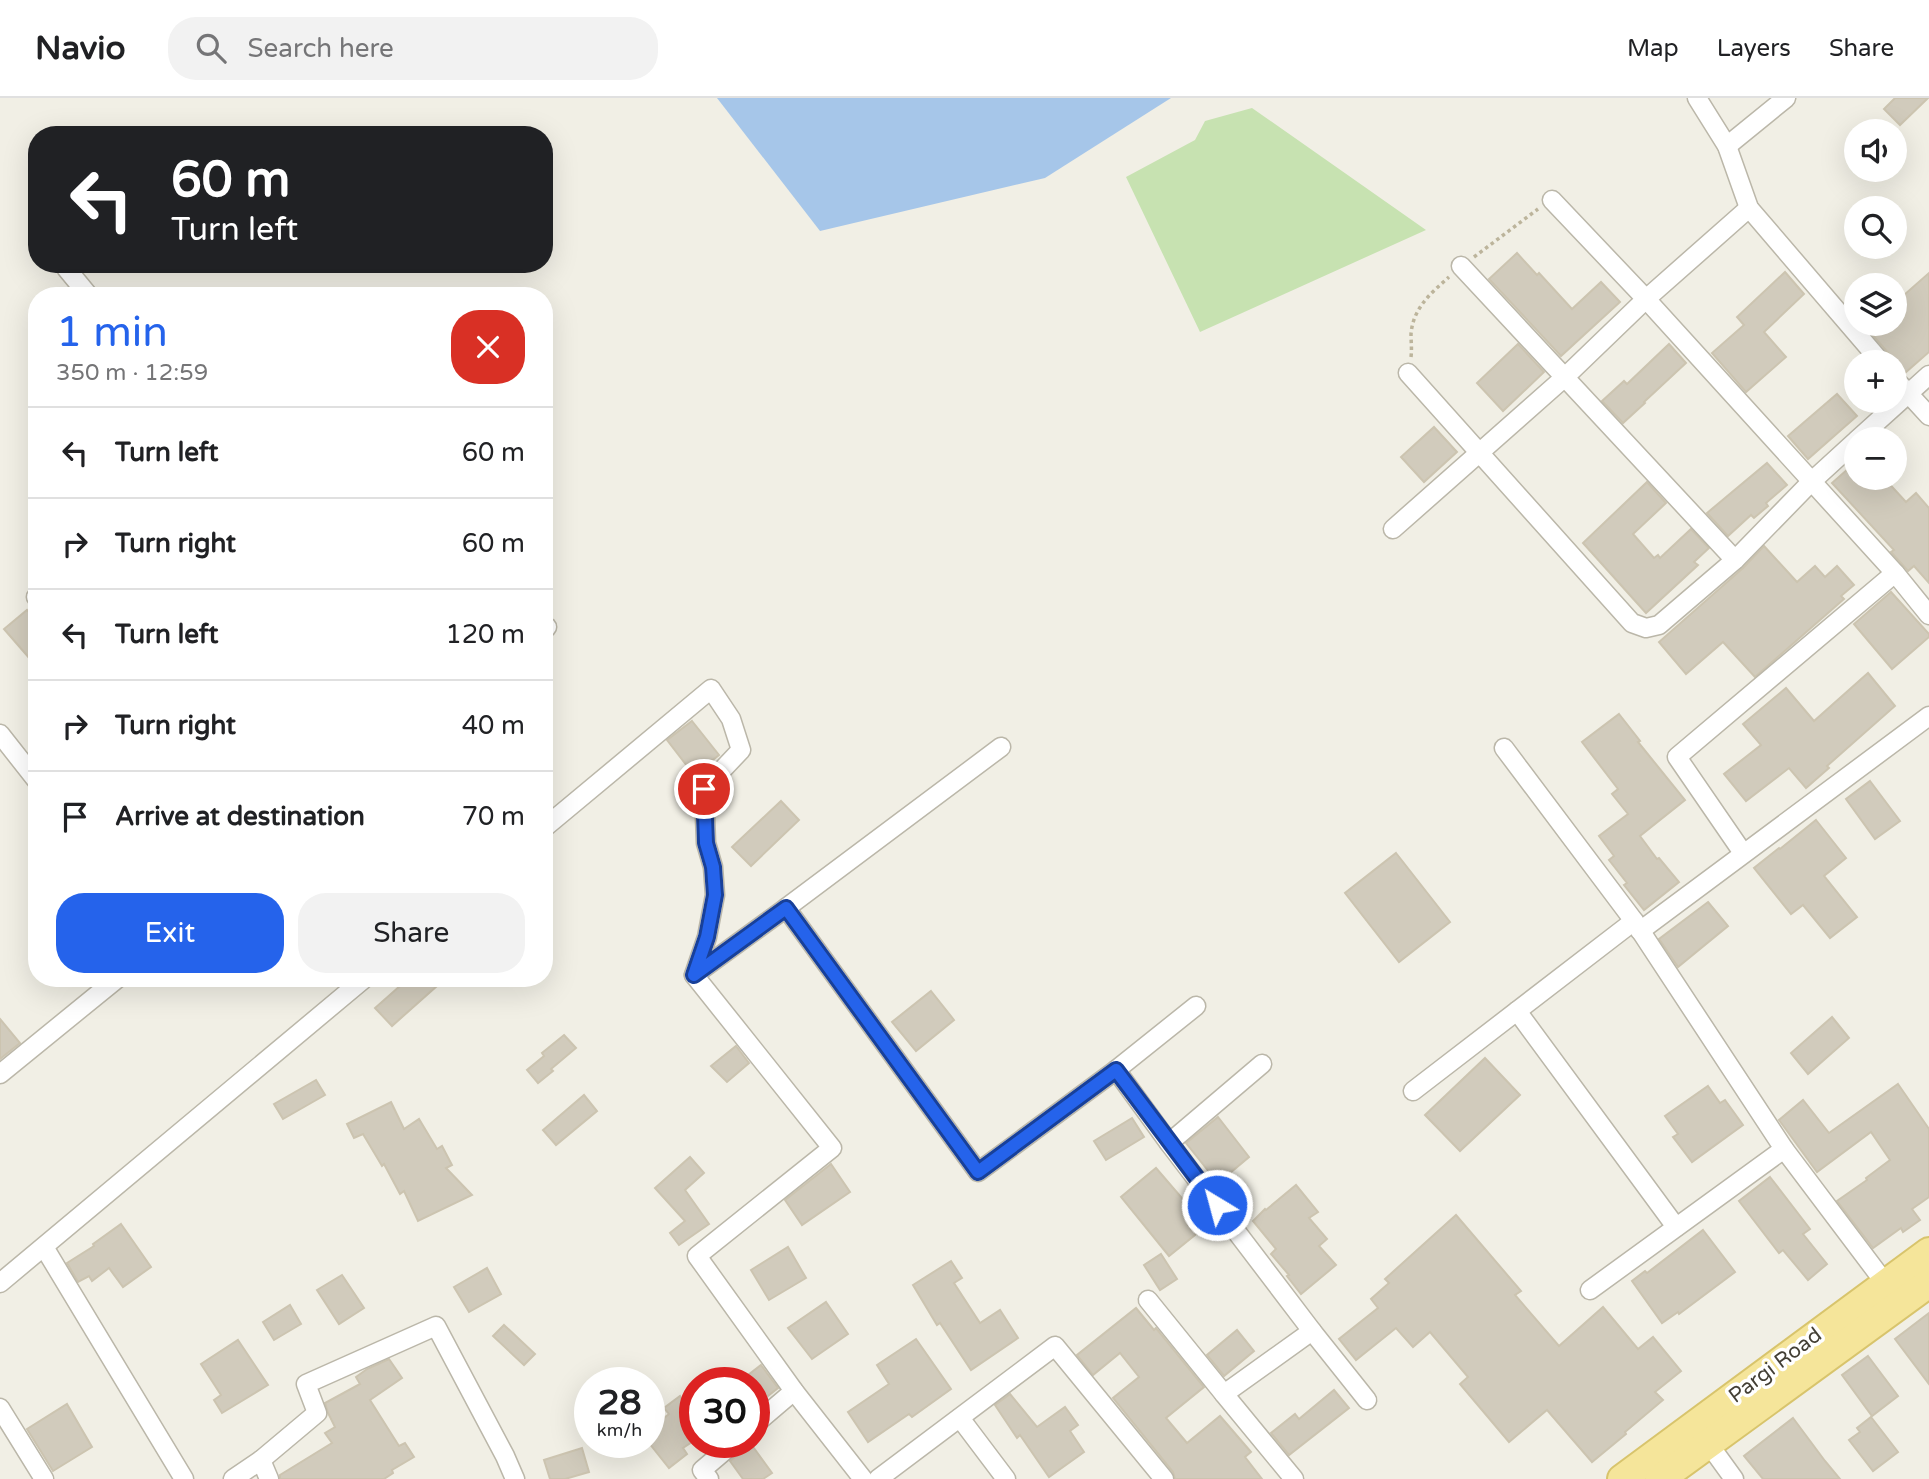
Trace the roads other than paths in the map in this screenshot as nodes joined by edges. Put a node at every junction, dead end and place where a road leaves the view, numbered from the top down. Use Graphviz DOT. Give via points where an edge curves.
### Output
graph roads {
  1 [pos="1697,98"];
  2 [pos="1786,98"];
  3 [pos="1727,146"];
  4 [pos="1552,200"];
  5 [pos="1749,208"];
  6 [pos="1461,266"];
  7 [pos="70,273"];
  8 [pos="82,287"];
  9 [pos="1646,299"];
  10 [pos="1871,350"];
  11 [pos="1408,373"];
  12 [pos="1929,375"];
  13 [pos="1564,377"];
  14 [pos="1908,394"];
  15 [pos="1929,416"];
  16 [pos="1871,427"];
  17 [pos="1844,452"];
  18 [pos="1480,453"];
  19 [pos="1811,482"];
  20 [pos="1393,529"];
  21 [pos="1735,560"];
  22 [pos="1895,573"];
  23 [pos="1929,615"];
  24 [pos="1929,716"];
  25 [pos="0,734"];
  26 [pos="1001,747"];
  27 [pos="1503,748"];
  28 [pos="28,770"];
  29 [pos="553,820"];
  30 [pos="1743,853"];
  31 [pos="786,908"];
  32 [pos="1637,926"];
  33 [pos="694,975"];
  34 [pos="107,987"];
  35 [pos="354,987"];
  36 [pos="1196,1006"];
  37 [pos="1517,1011"];
  38 [pos="1262,1064"];
  39 [pos="1116,1070"];
  40 [pos="0,1074"];
  41 [pos="1413,1091"];
  42 [pos="1169,1143"];
  43 [pos="1783,1149"];
  44 [pos="1676,1227"];
  45 [pos="44,1247"];
  46 [pos="1929,1252"];
  47 [pos="0,1283"];
  48 [pos="1885,1283"];
  49 [pos="1929,1283"];
  50 [pos="1590,1290"];
  51 [pos="1148,1300"];
  52 [pos="1312,1331"];
  53 [pos="794,1391"];
  54 [pos="1224,1394"];
  55 [pos="1367,1400"];
  56 [pos="0,1408"];
  57 [pos="770,1411"];
  58 [pos="960,1418"];
  59 [pos="1708,1443"];
  60 [pos="719,1458"];
  61 [pos="261,1460"];
  62 [pos="700,1476"];
  63 [pos="44,1479"];
  64 [pos="184,1479"];
  65 [pos="233,1479"];
  66 [pos="270,1479"];
  67 [pos="515,1479"];
  68 [pos="863,1479"];
  69 [pos="878,1479"];
  70 [pos="1006,1479"];
  71 [pos="1164,1479"];
  72 [pos="1294,1479"];
  73 [pos="1622,1479"];
  74 [pos="1660,1479"];
  75 [pos="1734,1479"];
  1 -- 3 [label="street"];
  2 -- 3 [label="street"];
  3 -- 5 [label="street"];
  4 -- 9 [label="street"];
  5 -- 9 [label="street"];
  5 -- 10 [label="street"];
  6 -- 13 [label="street"];
  7 -- 8 [label="street"];
  9 -- 13 [label="street"];
  9 -- 19 [label="street"];
  11 -- 18 [label="street"];
  12 -- 14 [label="street"];
  13 -- 18 [label="street"];
  13 -- 21 [label="street"];
  14 -- 15 [label="street"];
  14 -- 16 [label="street"];
  17 -- 19 [label="street"];
  18 -- 20 [label="street"];
  18 -- 21 [label="street" via="1632,623 1646,628 1659,625"];
  19 -- 21 [label="street"];
  19 -- 22 [label="street"];
  22 -- 23 [label="street"];
  22 -- 30 [label="street" via="1677,757"];
  24 -- 30 [label="street"];
  25 -- 28 [label="street"];
  26 -- 31 [label="street"];
  27 -- 32 [label="street"];
  29 -- 33 [label="street" via="711,688 732,719 741,750 704,789 706,843 715,895"];
  30 -- 32 [label="street"];
  31 -- 33 [label="street"];
  31 -- 39 [label="street" via="978,1172"];
  32 -- 37 [label="street"];
  32 -- 43 [label="street"];
  33 -- 53 [label="street" via="832,1148 697,1256"];
  34 -- 40 [label="street"];
  35 -- 45 [label="street"];
  36 -- 39 [label="street"];
  37 -- 41 [label="street"];
  37 -- 44 [label="street"];
  38 -- 42 [label="street"];
  39 -- 42 [label="street"];
  42 -- 52 [label="street"];
  43 -- 44 [label="street"];
  43 -- 48 [label="street"];
  44 -- 50 [label="street"];
  45 -- 47 [label="street"];
  45 -- 64 [label="street"];
  46 -- 48 [label="main road, Pargi Road"];
  48 -- 73 [label="main road, Pargi Road"];
  49 -- 59 [label="main road, Pargi Road"];
  51 -- 54 [label="street"];
  52 -- 54 [label="street"];
  52 -- 55 [label="street"];
  53 -- 57 [label="street"];
  53 -- 68 [label="street"];
  54 -- 72 [label="street"];
  56 -- 63 [label="street"];
  58 -- 69 [label="street"];
  58 -- 70 [label="street"];
  58 -- 71 [label="street" via="1055,1346"];
  59 -- 74 [label="main road, Pargi Road"];
  59 -- 75 [label="street"];
  60 -- 62 [label="street"];
  61 -- 65 [label="street"];
  61 -- 66 [label="street"];
  61 -- 67 [label="street" via="317,1413 306,1384 436,1326"];
}
